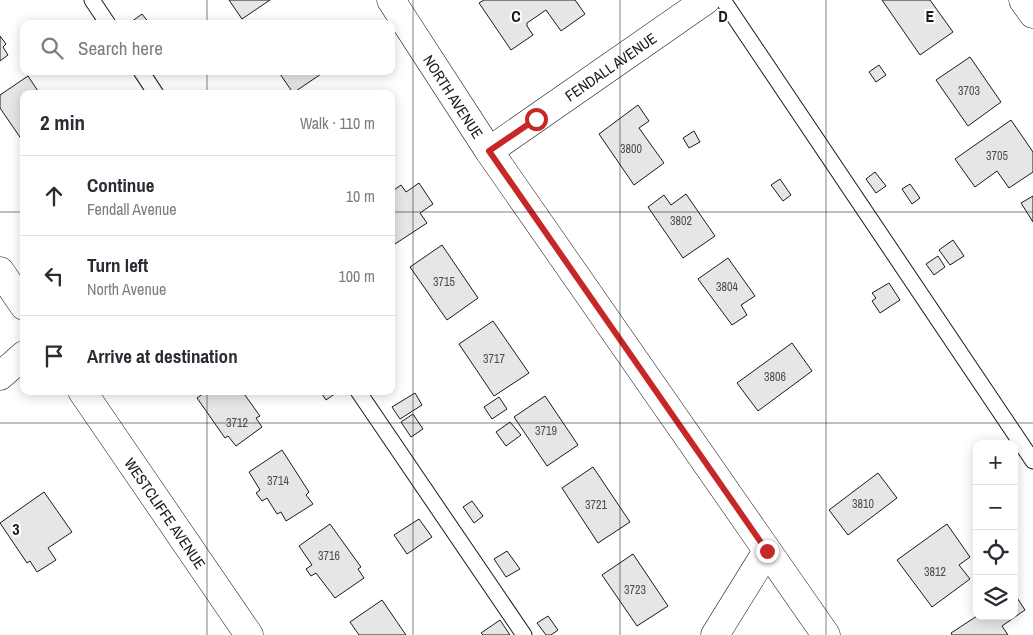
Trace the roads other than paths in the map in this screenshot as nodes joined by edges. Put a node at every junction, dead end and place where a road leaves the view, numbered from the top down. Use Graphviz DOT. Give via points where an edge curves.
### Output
graph roads {
  1 [pos="92,0"];
  2 [pos="391,0"];
  3 [pos="706,0"];
  4 [pos="723,0"];
  5 [pos="1023,0"];
  6 [pos="1033,14"];
  7 [pos="105,20"];
  8 [pos="144,75"];
  9 [pos="153,90"];
  10 [pos="489,151"];
  11 [pos="0,271"];
  12 [pos="20,300"];
  13 [pos="20,358"];
  14 [pos="0,376"];
  15 [pos="85,395"];
  16 [pos="361,395"];
  17 [pos="1033,461"];
  18 [pos="767,551"];
  19 [pos="249,635"];
  20 [pos="524,635"];
  21 [pos="715,635"];
  22 [pos="826,635"];
  1 -- 7 [label="lane"];
  2 -- 10 [label="street, NORTH AVENUE"];
  3 -- 10 [label="street, FENDALL AVENUE"];
  4 -- 17 [label="lane"];
  5 -- 6 [label="street"];
  8 -- 9 [label="lane"];
  10 -- 18 [label="street, NORTH AVENUE"];
  11 -- 12 [label="street"];
  13 -- 14 [label="street"];
  15 -- 19 [label="street, WESTCLIFFE AVENUE"];
  16 -- 20 [label="lane"];
  18 -- 21 [label="street"];
  18 -- 22 [label="street, NORTH AVENUE"];
}
